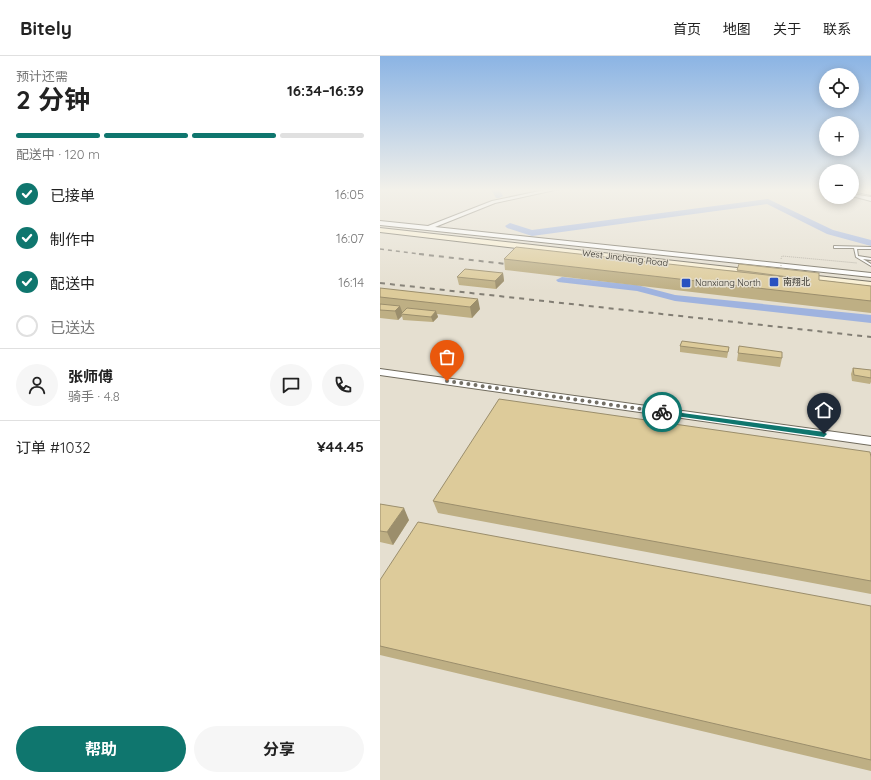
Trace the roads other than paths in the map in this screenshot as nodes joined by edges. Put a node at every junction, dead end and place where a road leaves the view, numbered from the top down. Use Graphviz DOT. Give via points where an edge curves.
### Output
graph roads {
  1 [pos="384,223"];
  2 [pos="442,223"];
  3 [pos="380,226"];
  4 [pos="380,230"];
  5 [pos="422,231"];
  6 [pos="835,247"];
  7 [pos="855,248"];
  8 [pos="871,248"];
  9 [pos="857,256"];
  10 [pos="870,259"];
  11 [pos="871,265"];
  12 [pos="767,274"];
  13 [pos="871,275"];
  14 [pos="789,276"];
  15 [pos="871,280"];
  16 [pos="871,285"];
  17 [pos="380,372"];
  18 [pos="871,441"];
  1 -- 5 [label="street"];
  2 -- 5 [label="street"];
  3 -- 5 [label="main road, West Jinchang Road"];
  4 -- 5 [label="main road, West Jinchang Road"];
  5 -- 12 [label="main road, West Jinchang Road"];
  5 -- 13 [label="street"];
  5 -- 15 [label="main road, West Jinchang Road"];
  6 -- 7 [label="lane"];
  7 -- 8 [label="lane"];
  7 -- 9 [label="lane"];
  9 -- 10 [label="lane"];
  9 -- 11 [label="lane"];
  14 -- 16 [label="main road"];
  17 -- 18 [label="street"];
}
